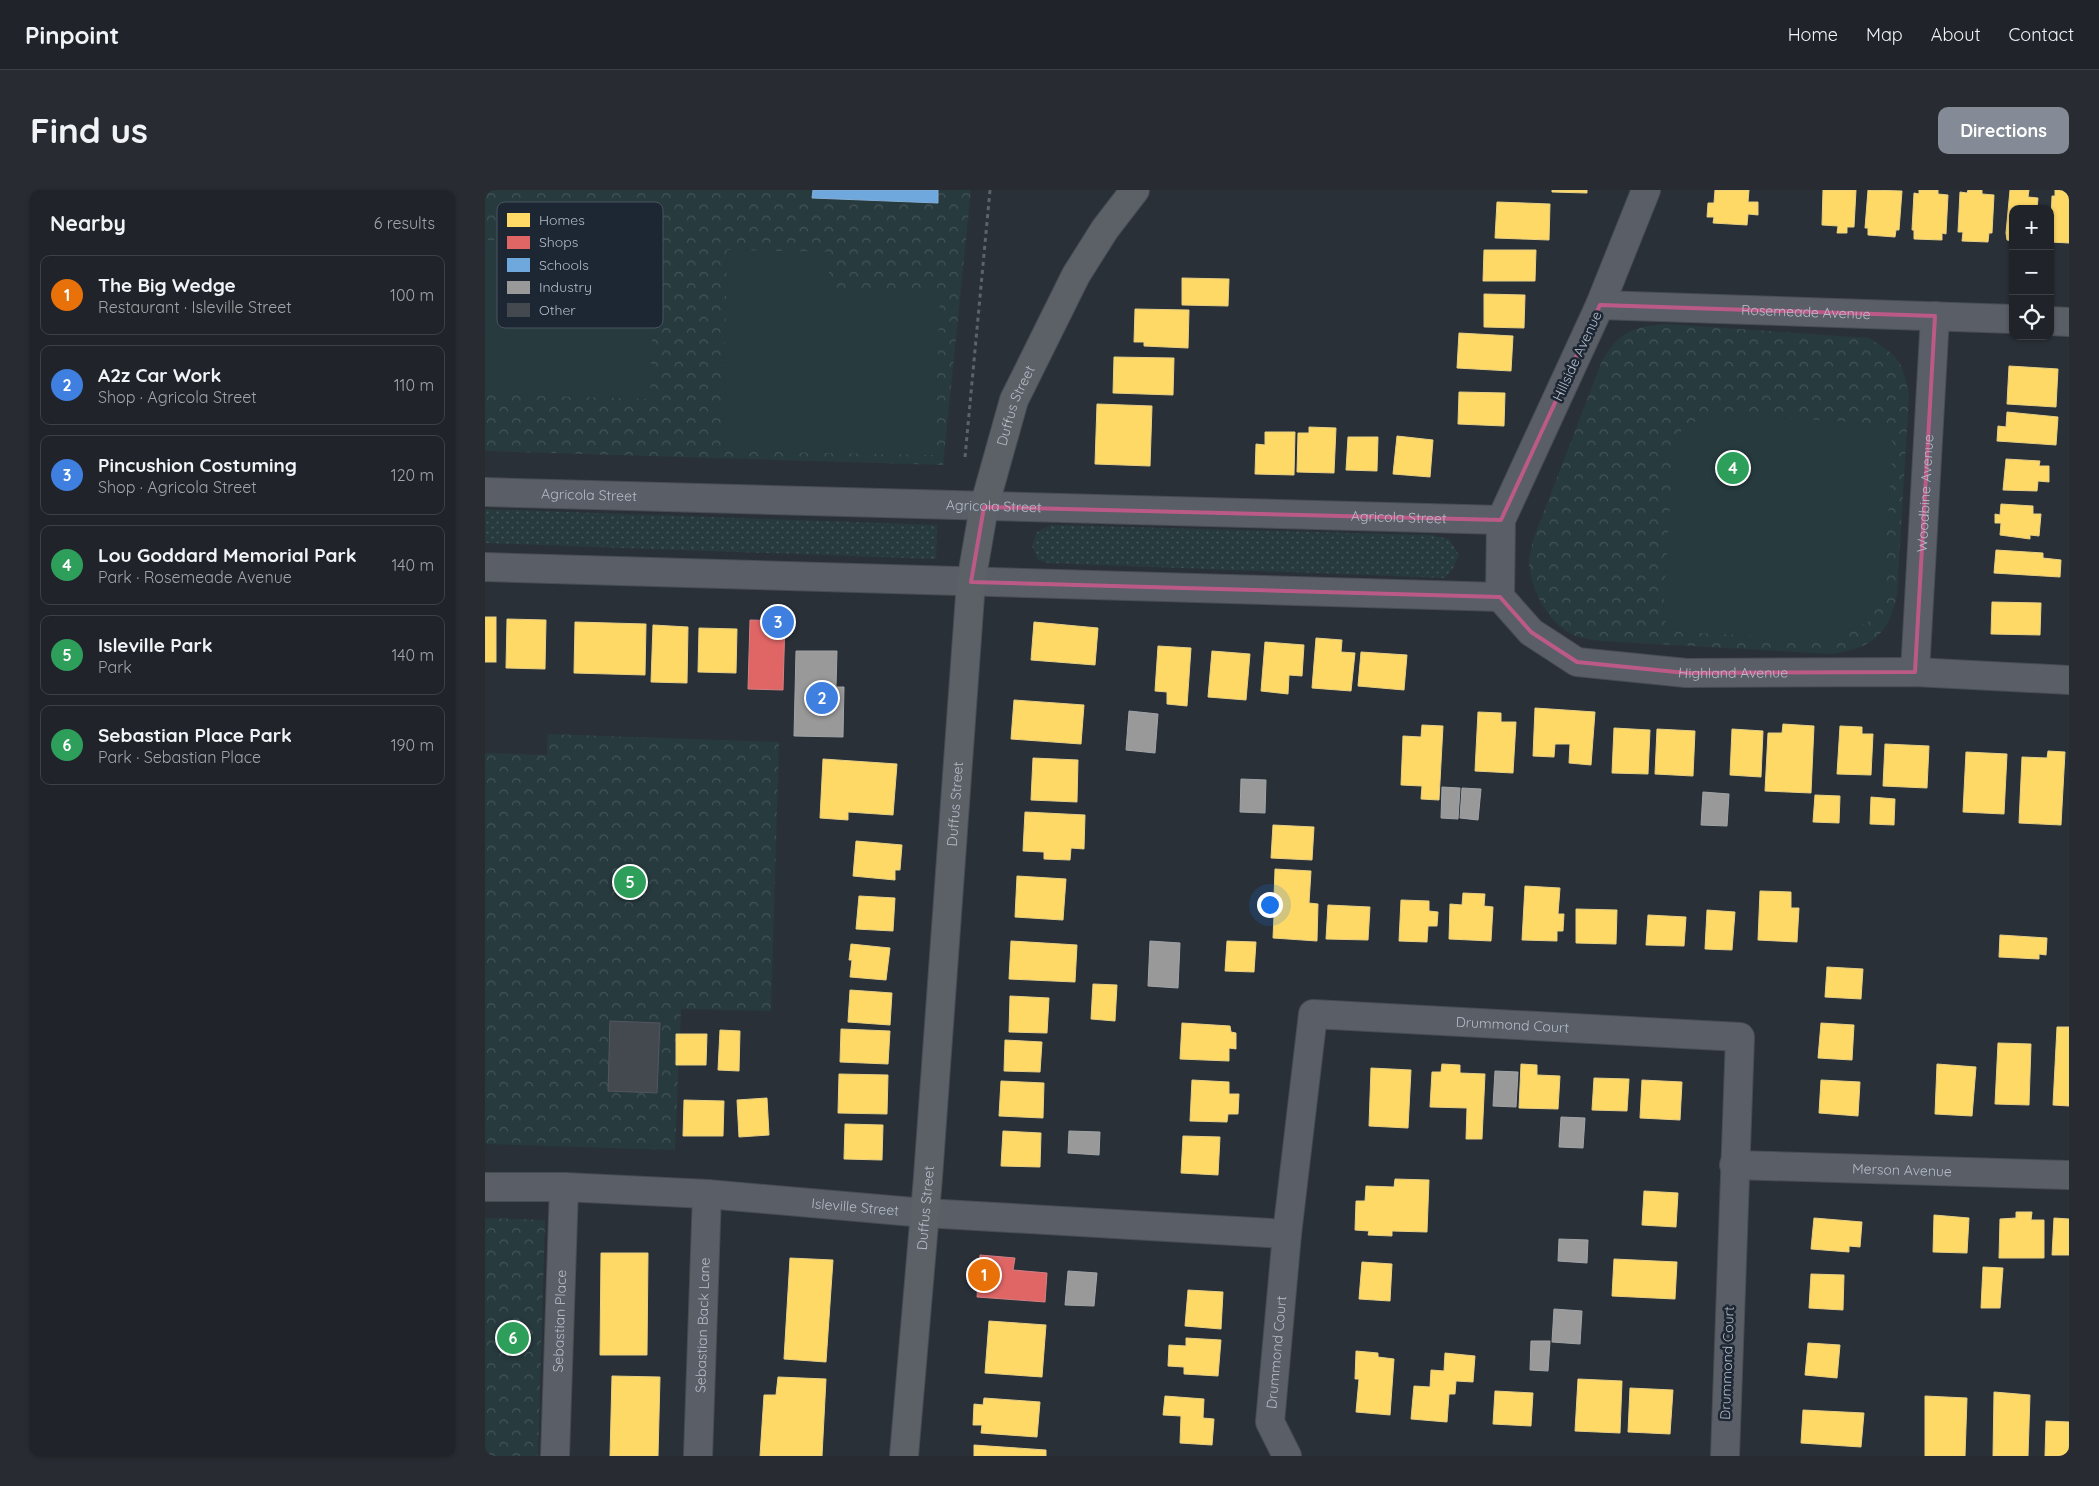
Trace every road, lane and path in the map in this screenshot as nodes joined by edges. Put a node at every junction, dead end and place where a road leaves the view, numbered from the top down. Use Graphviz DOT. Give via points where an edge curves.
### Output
graph roads {
  1 [pos="990,190"];
  2 [pos="1135,190"];
  3 [pos="1646,190"];
  4 [pos="1600,304"];
  5 [pos="1935,316"];
  6 [pos="2009,319"];
  7 [pos="2054,321"];
  8 [pos="2069,322"];
  9 [pos="965,458"];
  10 [pos="485,492"];
  11 [pos="984,507"];
  12 [pos="1501,520"];
  13 [pos="485,567"];
  14 [pos="971,582"];
  15 [pos="1500,597"];
  16 [pos="1915,672"];
  17 [pos="2069,680"];
  18 [pos="1734,1165"];
  19 [pos="2069,1175"];
  20 [pos="485,1187"];
  21 [pos="564,1187"];
  22 [pos="707,1194"];
  23 [pos="925,1213"];
  24 [pos="1287,1234"];
  25 [pos="555,1456"];
  26 [pos="698,1456"];
  27 [pos="904,1456"];
  28 [pos="1287,1456"];
  29 [pos="1725,1456"];
  1 -- 9 [label="path"];
  2 -- 11 [label="main road, Duffus Street" via="1076,275 1039,347 1014,400"];
  3 -- 4 [label="street, Hillside Avenue"];
  4 -- 5 [label="street, Rosemeade Avenue"];
  4 -- 12 [label="street, Hillside Avenue"];
  5 -- 6 [label="street, Rosemeade Avenue"];
  5 -- 16 [label="street, Woodbine Avenue"];
  7 -- 8 [label="street"];
  10 -- 11 [label="street, Agricola Street"];
  11 -- 12 [label="street, Agricola Street"];
  11 -- 14 [label="main road, Duffus Street"];
  12 -- 15 [label="street"];
  13 -- 14 [label="street"];
  14 -- 15 [label="street"];
  14 -- 23 [label="main road, Duffus Street"];
  15 -- 16 [label="street, Highland Avenue" via="1531,632 1577,662 1686,673"];
  16 -- 17 [label="street, Highland Avenue"];
  18 -- 19 [label="street, Merson Avenue"];
  18 -- 24 [label="street, Drummond Court" via="1740,1037 1313,1014"];
  18 -- 29 [label="street, Drummond Court"];
  20 -- 21 [label="street, Isleville Street"];
  21 -- 22 [label="street, Isleville Street"];
  21 -- 25 [label="street, Sebastian Place"];
  22 -- 23 [label="street, Isleville Street"];
  22 -- 26 [label="street, Sebastian Back Lane"];
  23 -- 24 [label="street, Isleville Street"];
  23 -- 27 [label="main road, Duffus Street"];
  24 -- 28 [label="street, Drummond Court" via="1270,1422"];
}
